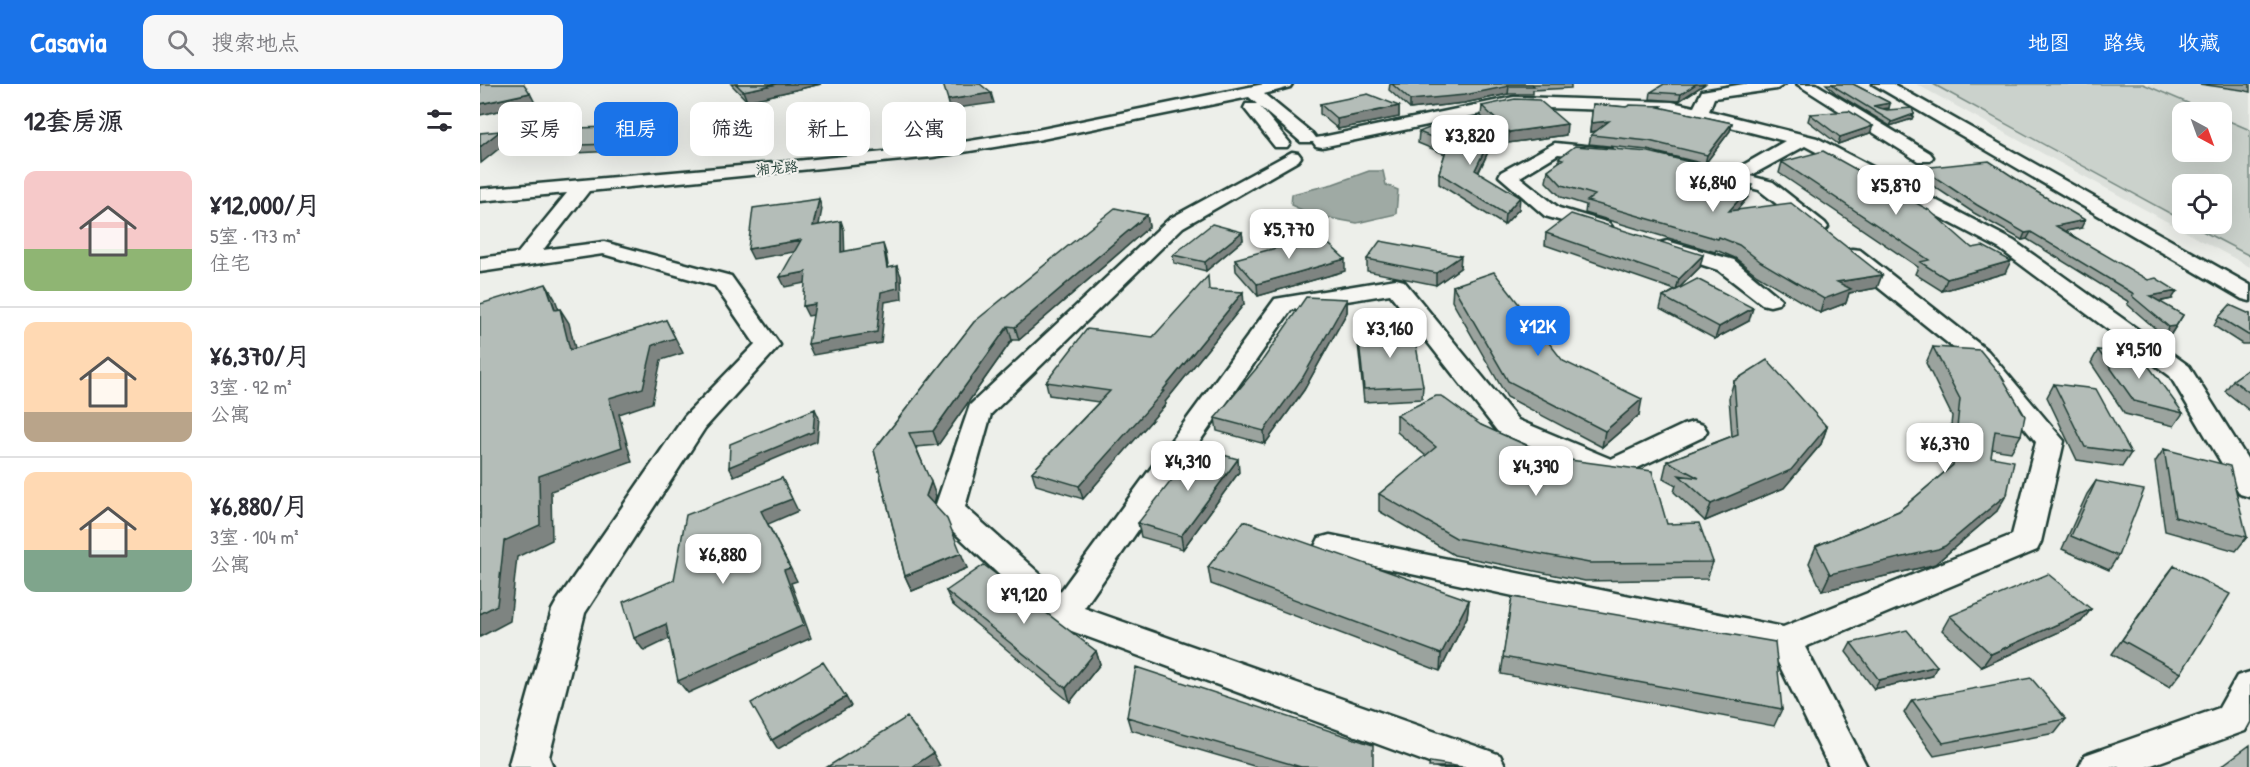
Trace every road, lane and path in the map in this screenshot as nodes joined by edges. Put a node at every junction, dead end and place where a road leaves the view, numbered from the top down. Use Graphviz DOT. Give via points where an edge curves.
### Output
graph roads {
  1 [pos="1284,84"];
  2 [pos="1777,84"];
  3 [pos="1804,84"];
  4 [pos="1881,84"];
  5 [pos="1252,92"];
  6 [pos="1234,96"];
  7 [pos="1699,114"];
  8 [pos="1801,139"];
  9 [pos="1301,145"];
  10 [pos="1924,158"];
  11 [pos="1733,178"];
  12 [pos="584,185"];
  13 [pos="480,195"];
  14 [pos="525,259"];
  15 [pos="480,265"];
  16 [pos="2250,294"];
  17 [pos="1770,298"];
  18 [pos="1693,431"];
  19 [pos="2250,487"];
  20 [pos="1330,546"];
  21 [pos="1062,614"];
  22 [pos="1784,641"];
  23 [pos="2250,687"];
  24 [pos="534,767"];
  25 [pos="1487,767"];
  26 [pos="1848,767"];
  27 [pos="2098,767"];
  1 -- 5 [label="street, 湘龙路"];
  2 -- 7 [label="street" via="1708,94"];
  3 -- 10 [label="street"];
  4 -- 16 [label="street"];
  5 -- 6 [label="street, 湘龙路"];
  5 -- 9 [label="street"];
  6 -- 9 [label="street" via="1246,101"];
  6 -- 12 [label="street, 湘龙路" via="933,152"];
  7 -- 8 [label="street"];
  7 -- 9 [label="street" via="1672,107 1514,102"];
  8 -- 11 [label="street"];
  8 -- 19 [label="street" via="2007,245 2180,371"];
  9 -- 21 [label="street" via="1176,223 979,411 949,510"];
  11 -- 17 [label="street" via="1629,155 1555,148 1508,176 1552,212 1726,265"];
  11 -- 22 [label="street" via="1766,186 1979,356 2050,441 2026,542"];
  12 -- 13 [label="street, 湘龙路"];
  12 -- 14 [label="street"];
  14 -- 15 [label="street"];
  14 -- 24 [label="street" via="604,248 723,281 768,345 695,422 569,610 528,764"];
  18 -- 21 [label="street" via="1612,470 1508,426 1396,286 1283,304"];
  20 -- 22 [label="street"];
  21 -- 25 [label="street"];
  22 -- 26 [label="street"];
  23 -- 27 [label="street" via="2232,720"];
}
